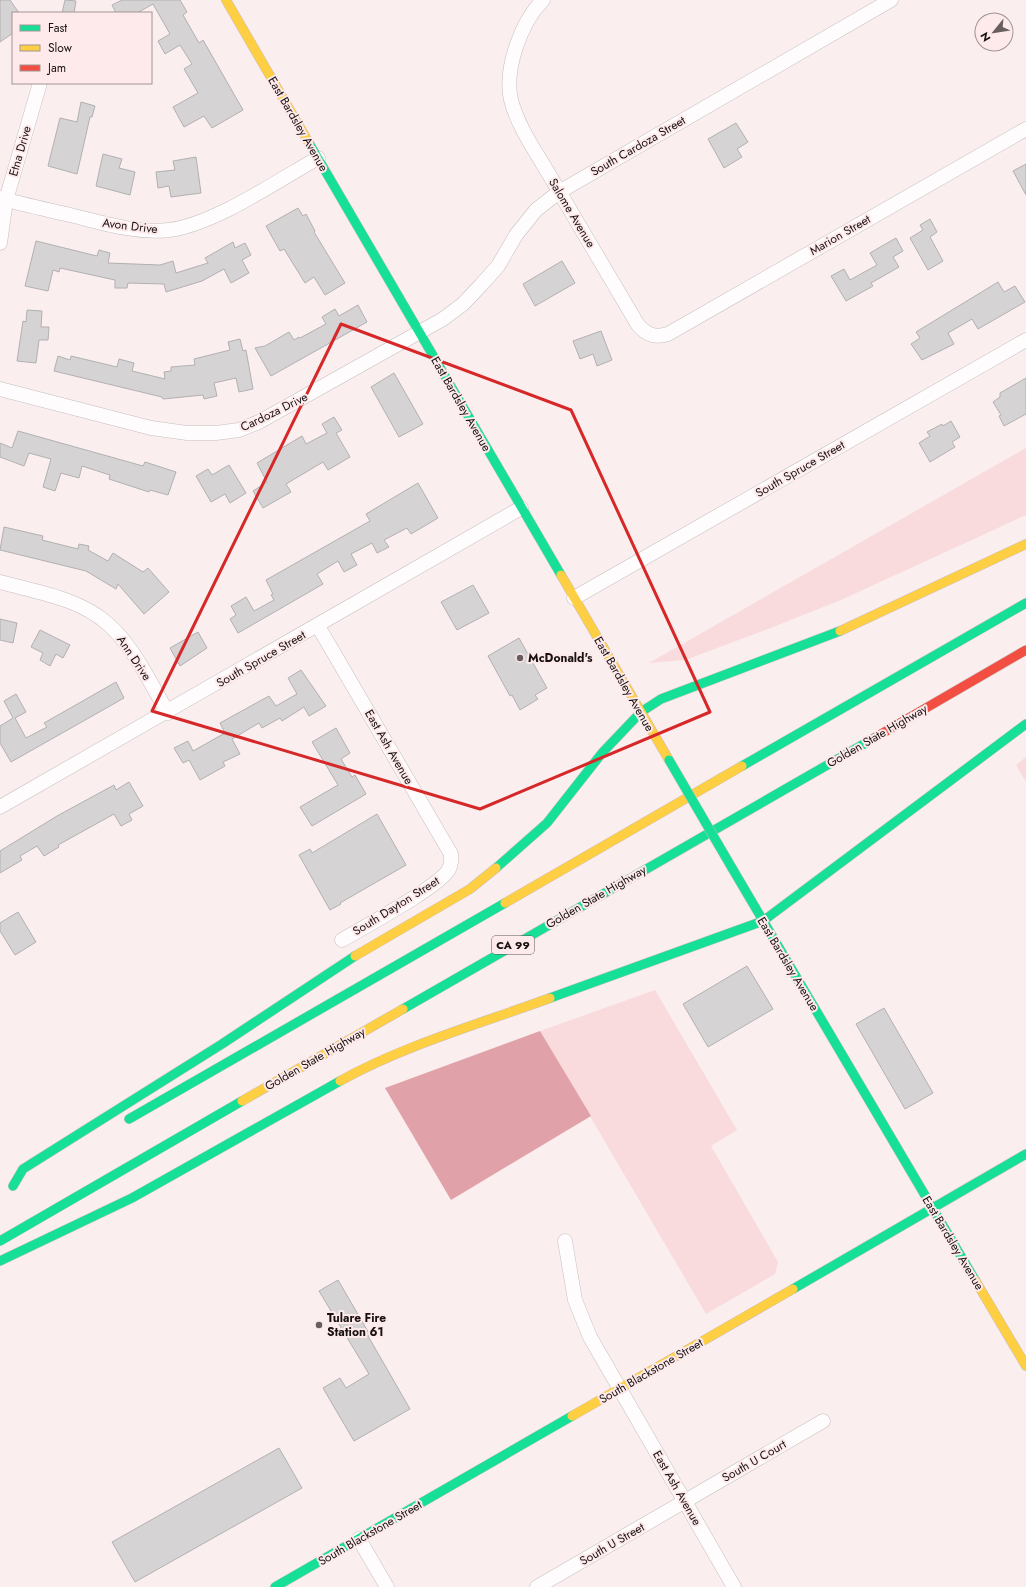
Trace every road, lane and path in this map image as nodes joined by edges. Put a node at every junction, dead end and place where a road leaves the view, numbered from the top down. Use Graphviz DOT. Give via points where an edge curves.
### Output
graph roads {
  1 [pos="226,0"];
  2 [pos="543,0"];
  3 [pos="891,0"];
  4 [pos="40,84"];
  5 [pos="1026,129"];
  6 [pos="318,158"];
  7 [pos="559,192"];
  8 [pos="3,199"];
  9 [pos="0,243"];
  10 [pos="419,333"];
  11 [pos="651,336"];
  12 [pos="1026,340"];
  13 [pos="0,389"];
  14 [pos="522,508"];
  15 [pos="1026,544"];
  16 [pos="0,582"];
  17 [pos="574,598"];
  18 [pos="1026,603"];
  19 [pos="318,626"];
  20 [pos="1026,650"];
  21 [pos="168,712"];
  22 [pos="641,712"];
  23 [pos="1026,724"];
  24 [pos="0,808"];
  25 [pos="449,870"];
  26 [pos="763,921"];
  27 [pos="342,940"];
  28 [pos="123,1123"];
  29 [pos="1026,1154"];
  30 [pos="33,1174"];
  31 [pos="933,1209"];
  32 [pos="0,1241"];
  33 [pos="565,1241"];
  34 [pos="0,1261"];
  35 [pos="1026,1366"];
  36 [pos="620,1389"];
  37 [pos="823,1421"];
  38 [pos="686,1501"];
  39 [pos="359,1539"];
  40 [pos="275,1587"];
  41 [pos="387,1587"];
  42 [pos="537,1587"];
  43 [pos="734,1587"];
  1 -- 6 [label="main road, East Bardsley Avenue"];
  2 -- 7 [label="street, Salome Avenue" via="532,10 520,33 510,80 511,100 519,120"];
  3 -- 7 [label="street, South Cardoza Street"];
  4 -- 8 [label="street, Etna Drive"];
  5 -- 11 [label="street, Marion Street" via="668,334"];
  6 -- 8 [label="street, Avon Drive" via="226,210 199,222 169,230 114,225"];
  6 -- 10 [label="main road, East Bardsley Avenue"];
  7 -- 10 [label="street, South Cardoza Street" via="536,210 516,235 498,266 463,304"];
  7 -- 11 [label="street, Salome Avenue" via="638,325"];
  8 -- 9 [label="street, Etna Drive"];
  10 -- 13 [label="street, Cardoza Drive" via="289,406 239,430 187,433 151,428"];
  10 -- 14 [label="main road, East Bardsley Avenue"];
  12 -- 17 [label="street, South Spruce Street"];
  14 -- 17 [label="main road, East Bardsley Avenue"];
  14 -- 19 [label="street, South Spruce Street"];
  15 -- 22 [label="main road" via="837,632 664,697"];
  16 -- 21 [label="street, Ann Drive" via="63,599 108,623 124,641"];
  17 -- 22 [label="main road, East Bardsley Avenue"];
  18 -- 28 [label="main road"];
  19 -- 21 [label="street, South Spruce Street"];
  19 -- 25 [label="street, East Ash Avenue" via="451,854"];
  20 -- 32 [label="main road, Golden State Highway / CA 99"];
  21 -- 24 [label="street, South Spruce Street"];
  22 -- 26 [label="main road, East Bardsley Avenue, bridge"];
  22 -- 30 [label="main road" via="602,753 547,823 485,878 352,958 222,1044 23,1168 9,1188"];
  23 -- 26 [label="main road"];
  25 -- 27 [label="street, South Dayton Street" via="430,887"];
  26 -- 31 [label="main road, East Bardsley Avenue"];
  26 -- 34 [label="main road" via="419,1046 358,1071 132,1198"];
  29 -- 31 [label="main road, South Blackstone Street"];
  31 -- 35 [label="main road, East Bardsley Avenue"];
  31 -- 36 [label="main road, South Blackstone Street"];
  33 -- 36 [label="street, East Ash Avenue" via="575,1300 590,1337"];
  36 -- 38 [label="street, East Ash Avenue"];
  36 -- 39 [label="main road, South Blackstone Street"];
  37 -- 38 [label="street, South U Court"];
  38 -- 42 [label="street, South U Street"];
  38 -- 43 [label="street, East Ash Avenue"];
  39 -- 40 [label="main road, South Blackstone Street"];
  39 -- 41 [label="street"];
}
